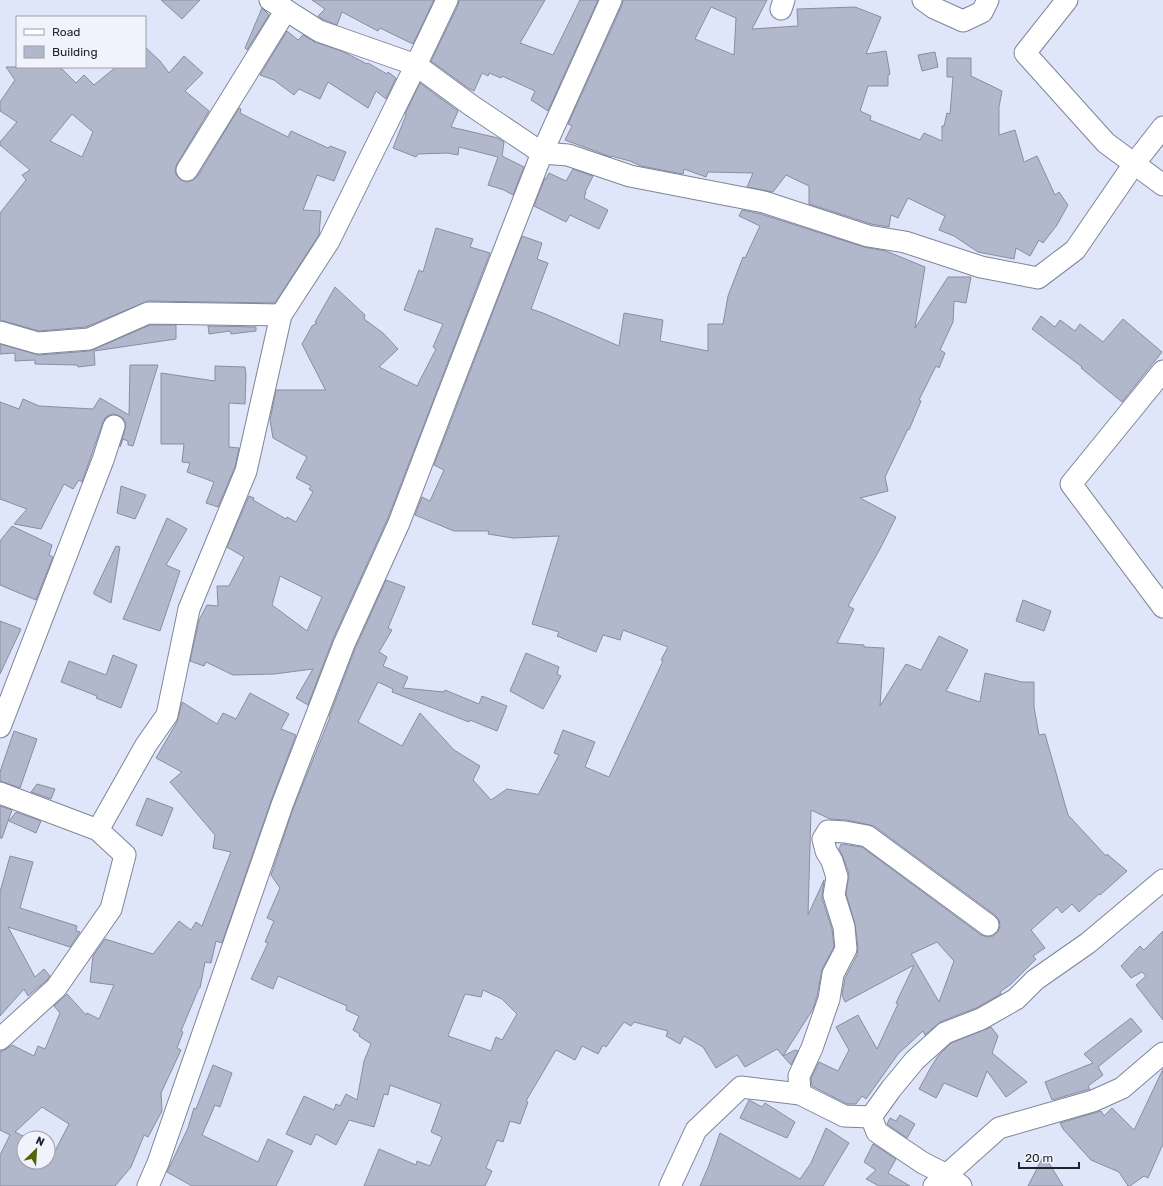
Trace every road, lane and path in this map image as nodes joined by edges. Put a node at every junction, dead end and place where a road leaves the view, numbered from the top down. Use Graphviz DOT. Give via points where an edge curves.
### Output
graph roads {
  1 [pos="447,0"];
  2 [pos="611,0"];
  3 [pos="923,0"];
  4 [pos="988,0"];
  5 [pos="1067,0"];
  6 [pos="278,5"];
  7 [pos="416,65"];
  8 [pos="1163,127"];
  9 [pos="542,153"];
  10 [pos="1134,164"];
  11 [pos="187,170"];
  12 [pos="1163,184"];
  13 [pos="281,315"];
  14 [pos="0,332"];
  15 [pos="1163,371"];
  16 [pos="114,426"];
  17 [pos="1163,607"];
  18 [pos="0,727"];
  19 [pos="0,793"];
  20 [pos="98,830"];
  21 [pos="1163,880"];
  22 [pos="988,925"];
  23 [pos="0,1039"];
  24 [pos="1163,1053"];
  25 [pos="800,1094"];
  26 [pos="871,1117"];
  27 [pos="947,1182"];
  28 [pos="148,1186"];
  29 [pos="670,1186"];
  1 -- 7 [label="street"];
  2 -- 9 [label="street"];
  3 -- 4 [label="street" via="963,21 982,12"];
  5 -- 10 [label="street" via="1025,53 1106,143"];
  6 -- 7 [label="street" via="319,31"];
  6 -- 11 [label="street"];
  7 -- 9 [label="street"];
  7 -- 13 [label="street" via="329,241"];
  8 -- 10 [label="street"];
  9 -- 10 [label="street" via="568,155 630,176 764,202 868,236 905,242 981,267 1038,278 1075,250"];
  9 -- 28 [label="street" via="400,523 344,644 282,805"];
  10 -- 12 [label="street"];
  13 -- 14 [label="street" via="148,313 89,339 38,343"];
  13 -- 20 [label="street" via="246,471 189,609 168,715 146,745"];
  15 -- 17 [label="street" via="1071,484"];
  16 -- 18 [label="street"];
  19 -- 20 [label="street"];
  20 -- 23 [label="street" via="125,856 111,909 56,988"];
  21 -- 26 [label="street" via="1088,943 1035,980 1016,999 981,1018 945,1033 915,1060"];
  22 -- 25 [label="street" via="866,836 828,831 823,839 837,877 834,895 844,927 846,949 833,974 829,999 799,1076"];
  24 -- 27 [label="street" via="1122,1088 1093,1100 999,1128"];
  25 -- 26 [label="street" via="844,1116"];
  25 -- 29 [label="street" via="742,1087 696,1130"];
  26 -- 27 [label="street" via="877,1132"];
}
